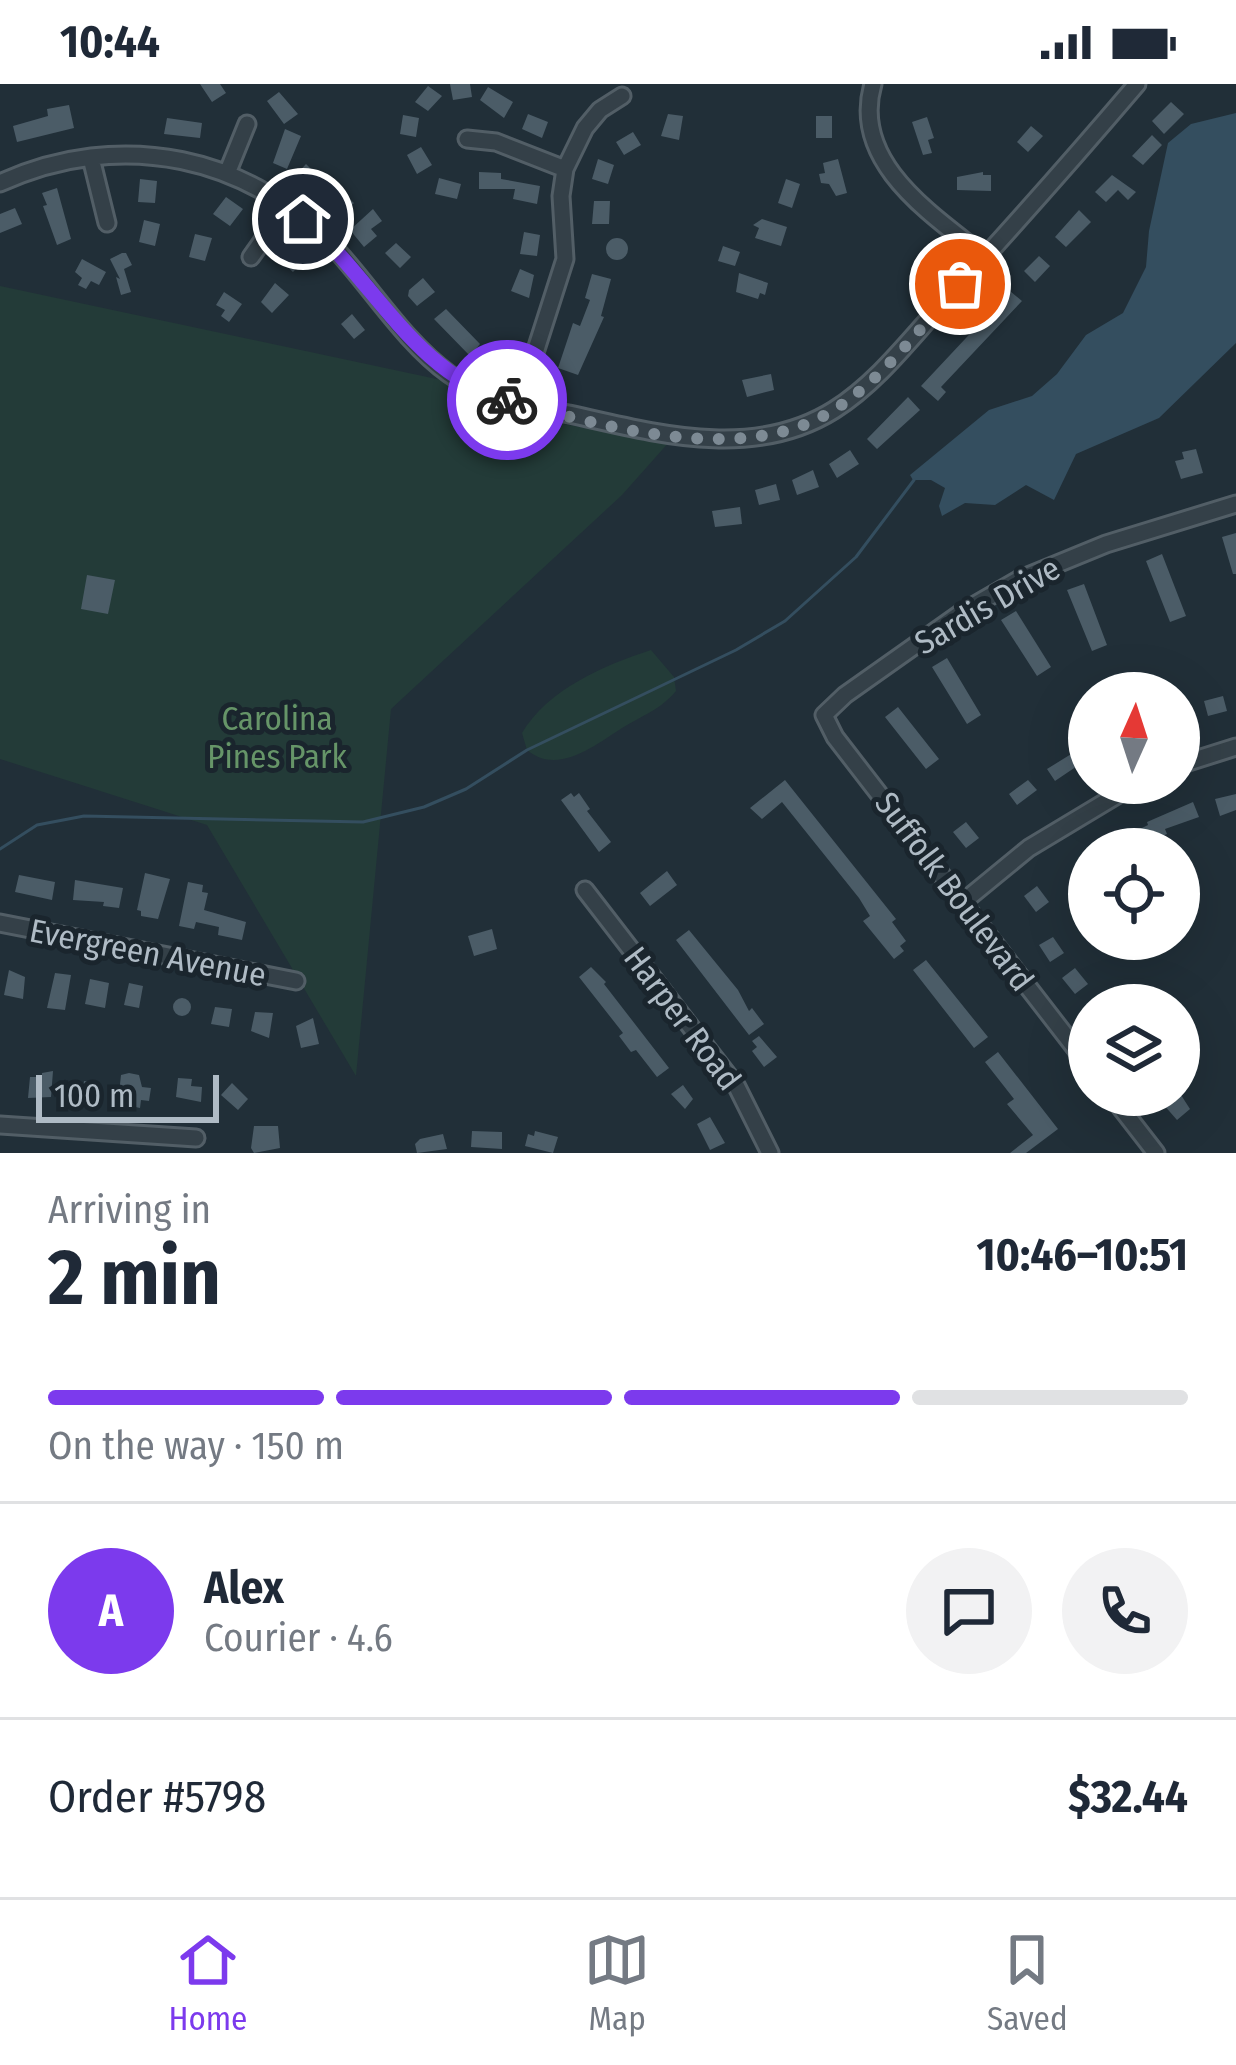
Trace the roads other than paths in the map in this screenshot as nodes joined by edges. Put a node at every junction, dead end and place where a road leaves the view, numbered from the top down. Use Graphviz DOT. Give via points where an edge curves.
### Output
graph roads {
  1 [pos="873,84"];
  2 [pos="1137,84"];
  3 [pos="622,96"];
  4 [pos="247,124"];
  5 [pos="466,139"];
  6 [pos="91,158"];
  7 [pos="565,169"];
  8 [pos="228,171"];
  9 [pos="0,183"];
  10 [pos="287,206"];
  11 [pos="106,223"];
  12 [pos="250,257"];
  13 [pos="985,257"];
  14 [pos="523,404"];
  15 [pos="1236,504"];
  16 [pos="824,716"];
  17 [pos="1236,747"];
  18 [pos="1200,758"];
  19 [pos="1102,804"];
  20 [pos="585,890"];
  21 [pos="962,902"];
  22 [pos="0,923"];
  23 [pos="296,981"];
  24 [pos="1068,1039"];
  25 [pos="1128,1116"];
  26 [pos="0,1125"];
  27 [pos="196,1138"];
  28 [pos="770,1153"];
  29 [pos="1156,1153"];
  1 -- 13 [label="street" via="870,113 881,159"];
  2 -- 13 [label="street"];
  3 -- 7 [label="street" via="584,128"];
  4 -- 8 [label="street"];
  5 -- 7 [label="street"];
  6 -- 8 [label="street" via="164,156"];
  6 -- 9 [label="street"];
  6 -- 11 [label="street"];
  7 -- 14 [label="street" via="562,273"];
  8 -- 10 [label="street"];
  10 -- 12 [label="street"];
  10 -- 14 [label="street" via="448,374"];
  13 -- 14 [label="street" via="886,366 814,421 760,436 689,438"];
  15 -- 16 [label="street, Sardis Drive" via="1018,580"];
  16 -- 21 [label="street, Suffolk Boulevard"];
  17 -- 18 [label="street"];
  19 -- 21 [label="street"];
  20 -- 28 [label="street, Harper Road" via="737,1087"];
  21 -- 24 [label="street, Suffolk Boulevard"];
  22 -- 23 [label="street, Evergreen Avenue"];
  25 -- 29 [label="street"];
  26 -- 27 [label="street" via="89,1139"];
}
